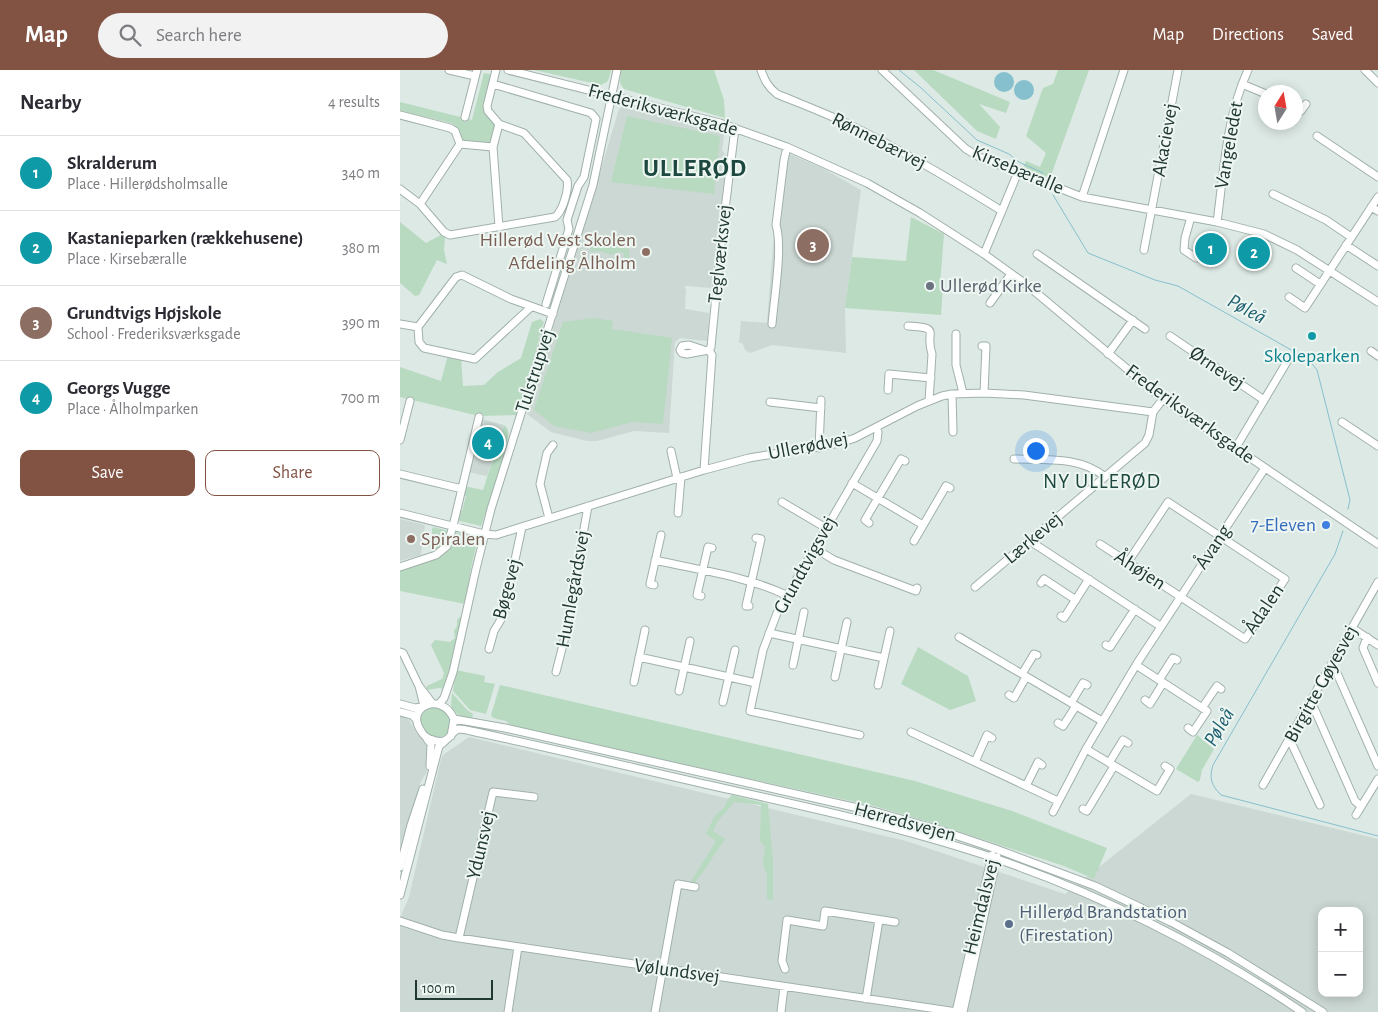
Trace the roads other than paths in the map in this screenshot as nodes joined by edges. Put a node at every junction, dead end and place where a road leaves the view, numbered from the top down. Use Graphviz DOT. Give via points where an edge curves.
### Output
graph roads {
  1 [pos="449,70"];
  2 [pos="496,70"];
  3 [pos="508,70"];
  4 [pos="617,70"];
  5 [pos="761,70"];
  6 [pos="882,70"];
  7 [pos="1124,70"];
  8 [pos="1178,70"];
  9 [pos="1248,70"];
  10 [pos="1365,70"];
  11 [pos="476,73"];
  12 [pos="1378,83"];
  13 [pos="493,84"];
  14 [pos="1242,84"];
  15 [pos="1258,91"];
  16 [pos="612,96"];
  17 [pos="1306,104"];
  18 [pos="1303,108"];
  19 [pos="400,116"];
  20 [pos="465,117"];
  21 [pos="499,124"];
  22 [pos="735,128"];
  23 [pos="1317,136"];
  24 [pos="460,144"];
  25 [pos="493,147"];
  26 [pos="787,147"];
  27 [pos="1018,172"];
  28 [pos="1378,177"];
  29 [pos="400,189"];
  30 [pos="1273,194"];
  31 [pos="1082,197"];
  32 [pos="1378,197"];
  33 [pos="564,200"];
  34 [pos="572,203"];
  35 [pos="420,204"];
  36 [pos="1375,209"];
  37 [pos="1152,210"];
  38 [pos="1002,211"];
  39 [pos="1191,217"];
  40 [pos="1217,222"];
  41 [pos="499,227"];
  42 [pos="1351,237"];
  43 [pos="1346,245"];
  44 [pos="1144,250"];
  45 [pos="984,254"];
  46 [pos="1037,254"];
  47 [pos="1196,258"];
  48 [pos="1378,266"];
  49 [pos="1296,268"];
  50 [pos="1329,270"];
  51 [pos="1011,274"];
  52 [pos="1320,284"];
  53 [pos="1289,297"];
  54 [pos="1378,302"];
  55 [pos="990,303"];
  56 [pos="546,304"];
  57 [pos="531,307"];
  58 [pos="553,314"];
  59 [pos="1133,320"];
  60 [pos="400,324"];
  61 [pos="772,324"];
  62 [pos="908,326"];
  63 [pos="418,328"];
  64 [pos="1145,328"];
  65 [pos="956,334"];
  66 [pos="1170,336"];
  67 [pos="982,346"];
  68 [pos="1370,351"];
  69 [pos="1108,354"];
  70 [pos="1378,356"];
  71 [pos="1288,360"];
  72 [pos="931,378"];
  73 [pos="888,390"];
  74 [pos="963,393"];
  75 [pos="984,393"];
  76 [pos="952,394"];
  77 [pos="1163,399"];
  78 [pos="410,400"];
  79 [pos="1264,400"];
  80 [pos="929,401"];
  81 [pos="770,402"];
  82 [pos="1153,412"];
  83 [pos="479,417"];
  84 [pos="1342,422"];
  85 [pos="876,428"];
  86 [pos="953,432"];
  87 [pos="400,440"];
  88 [pos="553,445"];
  89 [pos="1378,446"];
  90 [pos="819,448"];
  91 [pos="1236,448"];
  92 [pos="671,451"];
  93 [pos="1014,459"];
  94 [pos="905,461"];
  95 [pos="1265,468"];
  96 [pos="704,470"];
  97 [pos="400,474"];
  98 [pos="679,477"];
  99 [pos="1105,477"];
  100 [pos="852,482"];
  101 [pos="950,488"];
  102 [pos="462,489"];
  103 [pos="878,498"];
  104 [pos="782,502"];
  105 [pos="588,506"];
  106 [pos="400,513"];
  107 [pos="678,513"];
  108 [pos="549,518"];
  109 [pos="869,523"];
  110 [pos="923,524"];
  111 [pos="454,526"];
  112 [pos="522,527"];
  113 [pos="826,528"];
  114 [pos="484,534"];
  115 [pos="660,535"];
  116 [pos="1220,536"];
  117 [pos="756,538"];
  118 [pos="914,541"];
  119 [pos="1030,541"];
  120 [pos="1100,544"];
  121 [pos="1378,544"];
  122 [pos="712,548"];
  123 [pos="814,548"];
  124 [pos="655,560"];
  125 [pos="1128,562"];
  126 [pos="400,567"];
  127 [pos="703,571"];
  128 [pos="1089,579"];
  129 [pos="751,582"];
  130 [pos="1378,582"];
  131 [pos="1042,583"];
  132 [pos="654,585"];
  133 [pos="975,587"];
  134 [pos="917,588"];
  135 [pos="786,595"];
  136 [pos="701,596"];
  137 [pos="1180,596"];
  138 [pos="1076,600"];
  139 [pos="750,606"];
  140 [pos="1135,609"];
  141 [pos="804,612"];
  142 [pos="1061,616"];
  143 [pos="847,622"];
  144 [pos="1160,626"];
  145 [pos="1352,628"];
  146 [pos="645,630"];
  147 [pos="890,631"];
  148 [pos="769,632"];
  149 [pos="959,637"];
  150 [pos="1367,637"];
  151 [pos="798,639"];
  152 [pos="690,640"];
  153 [pos="1378,644"];
  154 [pos="1106,645"];
  155 [pos="841,648"];
  156 [pos="489,649"];
  157 [pos="735,650"];
  158 [pos="400,652"];
  159 [pos="1037,655"];
  160 [pos="639,657"];
  161 [pos="884,658"];
  162 [pos="1177,660"];
  163 [pos="793,665"];
  164 [pos="1136,665"];
  165 [pos="685,667"];
  166 [pos="1331,667"];
  167 [pos="452,672"];
  168 [pos="556,672"];
  169 [pos="1024,675"];
  170 [pos="728,677"];
  171 [pos="835,677"];
  172 [pos="1161,681"];
  173 [pos="634,682"];
  174 [pos="756,683"];
  175 [pos="1378,683"];
  176 [pos="878,685"];
  177 [pos="1087,685"];
  178 [pos="420,686"];
  179 [pos="1221,689"];
  180 [pos="679,691"];
  181 [pos="1009,695"];
  182 [pos="1145,700"];
  183 [pos="723,702"];
  184 [pos="400,704"];
  185 [pos="435,704"];
  186 [pos="1073,704"];
  187 [pos="1309,704"];
  188 [pos="423,707"];
  189 [pos="447,708"];
  190 [pos="1202,708"];
  191 [pos="400,712"];
  192 [pos="416,719"];
  193 [pos="454,719"];
  194 [pos="1102,721"];
  195 [pos="1058,723"];
  196 [pos="1188,728"];
  197 [pos="911,732"];
  198 [pos="424,735"];
  199 [pos="860,735"];
  200 [pos="448,738"];
  201 [pos="992,738"];
  202 [pos="1290,740"];
  203 [pos="1128,743"];
  204 [pos="1086,749"];
  205 [pos="974,762"];
  206 [pos="1042,765"];
  207 [pos="1112,765"];
  208 [pos="1165,766"];
  209 [pos="1378,766"];
  210 [pos="1378,780"];
  211 [pos="1263,785"];
  212 [pos="1026,786"];
  213 [pos="534,798"];
  214 [pos="1058,801"];
  215 [pos="1320,805"];
  216 [pos="1361,806"];
  217 [pos="1083,809"];
  218 [pos="1053,812"];
  219 [pos="1356,815"];
  220 [pos="996,849"];
  221 [pos="994,858"];
  222 [pos="400,867"];
  223 [pos="695,887"];
  224 [pos="400,895"];
  225 [pos="879,920"];
  226 [pos="400,921"];
  227 [pos="895,922"];
  228 [pos="459,938"];
  229 [pos="518,947"];
  230 [pos="663,969"];
  231 [pos="785,969"];
  232 [pos="784,987"];
  233 [pos="866,999"];
  234 [pos="908,1009"];
  235 [pos="508,1012"];
  236 [pos="655,1012"];
  237 [pos="780,1012"];
  238 [pos="956,1012"];
  239 [pos="963,1012"];
  240 [pos="1302,1012"];
  241 [pos="1323,1012"];
  1 -- 11 [label="street"];
  2 -- 13 [label="street"];
  3 -- 16 [label="street, Frederiksværksgade"];
  4 -- 16 [label="street, Tulstrupvej"];
  5 -- 38 [label="street, Rønnebærvej" via="770,89 777,94 887,143"];
  6 -- 27 [label="street, Kirsebæralle" via="966,148 979,157"];
  7 -- 31 [label="street"];
  8 -- 37 [label="street, Akacievej"];
  9 -- 14 [label="street, Vangeledet"];
  10 -- 12 [label="street"];
  11 -- 20 [label="street"];
  13 -- 21 [label="street" via="487,108"];
  13 -- 34 [label="street" via="594,116 596,123 584,177"];
  14 -- 15 [label="street"];
  14 -- 40 [label="street, Vangeledet" via="1228,134"];
  16 -- 22 [label="street, Frederiksværksgade"];
  16 -- 58 [label="street, Tulstrupvej" via="593,185"];
  17 -- 18 [label="street"];
  19 -- 24 [label="street" via="450,128 455,131"];
  21 -- 25 [label="street"];
  21 -- 33 [label="street" via="524,133 567,180"];
  22 -- 26 [label="street, Frederiksværksgade"];
  22 -- 96 [label="street, Teglværksvej" via="711,347 707,350 712,355"];
  23 -- 28 [label="street"];
  24 -- 25 [label="street"];
  24 -- 35 [label="street"];
  25 -- 41 [label="street"];
  26 -- 45 [label="street, Frederiksværksgade" via="867,183 920,212"];
  26 -- 61 [label="street" via="776,226 779,234"];
  27 -- 31 [label="street, Kirsebæralle"];
  27 -- 38 [label="street"];
  29 -- 35 [label="street"];
  30 -- 42 [label="street"];
  31 -- 37 [label="street, Kirsebæralle"];
  32 -- 36 [label="street"];
  33 -- 34 [label="street"];
  33 -- 41 [label="street" via="560,214 555,217"];
  34 -- 56 [label="street" via="567,220 570,229"];
  35 -- 41 [label="street" via="446,234"];
  36 -- 42 [label="street"];
  37 -- 39 [label="street, Kirsebæralle"];
  37 -- 44 [label="street"];
  38 -- 45 [label="street"];
  39 -- 40 [label="street, Kirsebæralle"];
  39 -- 47 [label="street" via="1184,250"];
  40 -- 50 [label="street, Kirsebæralle" via="1264,234"];
  42 -- 43 [label="street"];
  43 -- 48 [label="street"];
  43 -- 50 [label="street"];
  45 -- 51 [label="street, Frederiksværksgade"];
  46 -- 59 [label="street"];
  49 -- 52 [label="street"];
  50 -- 52 [label="street"];
  50 -- 54 [label="street, Kirsebæralle"];
  51 -- 55 [label="street"];
  51 -- 69 [label="street, Frederiksværksgade"];
  52 -- 53 [label="street" via="1305,308"];
  57 -- 58 [label="street"];
  57 -- 63 [label="street" via="462,275 456,277"];
  57 -- 63 [label="street" via="475,359 424,348 419,342"];
  58 -- 114 [label="street, Tulstrupvej"];
  59 -- 64 [label="street"];
  59 -- 69 [label="street"];
  60 -- 63 [label="street"];
  62 -- 72 [label="street" via="929,329"];
  65 -- 74 [label="street" via="956,366"];
  66 -- 79 [label="street, Ørnevej"];
  67 -- 75 [label="street" via="986,346"];
  68 -- 70 [label="street"];
  69 -- 77 [label="street, Frederiksværksgade"];
  71 -- 79 [label="street"];
  72 -- 73 [label="street" via="889,374"];
  72 -- 80 [label="street"];
  74 -- 75 [label="street, Ullerødvej"];
  74 -- 76 [label="street, Ullerødvej"];
  75 -- 82 [label="street, Ullerødvej"];
  76 -- 80 [label="street, Ullerødvej"];
  76 -- 86 [label="street"];
  77 -- 82 [label="street, Lærkevej"];
  77 -- 91 [label="street, Frederiksværksgade"];
  78 -- 87 [label="street"];
  79 -- 91 [label="street"];
  80 -- 85 [label="street, Ullerødvej"];
  81 -- 90 [label="street" via="821,404"];
  82 -- 99 [label="street, Lærkevej" via="1150,435 1145,443"];
  83 -- 102 [label="street"];
  84 -- 89 [label="street"];
  85 -- 90 [label="street, Ullerødvej"];
  85 -- 100 [label="street, Grundtvigsvej" via="877,440"];
  88 -- 108 [label="street" via="547,452 540,484"];
  90 -- 96 [label="street, Ullerødvej" via="749,458"];
  91 -- 95 [label="street, Frederiksværksgade"];
  92 -- 98 [label="street"];
  93 -- 99 [label="street" via="1070,461 1096,470"];
  94 -- 103 [label="street" via="901,459"];
  95 -- 116 [label="street, Åvang"];
  95 -- 121 [label="street, Frederiksværksgade"];
  96 -- 98 [label="street, Ullerødvej"];
  97 -- 102 [label="street"];
  98 -- 105 [label="street, Ullerødvej"];
  98 -- 107 [label="street"];
  99 -- 119 [label="street, Lærkevej"];
  100 -- 103 [label="street"];
  100 -- 113 [label="street, Grundtvigsvej"];
  101 -- 110 [label="street" via="946,486"];
  102 -- 111 [label="street"];
  103 -- 109 [label="street" via="865,520"];
  103 -- 110 [label="street"];
  104 -- 113 [label="street"];
  105 -- 108 [label="street, Ullerødvej"];
  105 -- 168 [label="street, Humlegårdsvej"];
  106 -- 111 [label="street"];
  108 -- 112 [label="street, Ullerødvej"];
  110 -- 118 [label="street"];
  111 -- 114 [label="street"];
  111 -- 126 [label="street" via="443,551"];
  112 -- 114 [label="street, Ullerødvej" via="496,535"];
  112 -- 156 [label="street, Bøgevej" via="503,616"];
  113 -- 123 [label="street, Grundtvigsvej"];
  114 -- 167 [label="street, Tulstrupvej"];
  115 -- 124 [label="street"];
  116 -- 125 [label="street" via="1168,502"];
  116 -- 137 [label="street, Åvang"];
  116 -- 137 [label="street, Ådalen" via="1286,579 1245,640"];
  117 -- 129 [label="street" via="761,539"];
  119 -- 128 [label="street"];
  119 -- 133 [label="street, Lærkevej"];
  120 -- 125 [label="street, Åhøjen"];
  122 -- 127 [label="street" via="708,547"];
  123 -- 134 [label="street" via="834,560 916,591"];
  123 -- 135 [label="street, Grundtvigsvej"];
  124 -- 127 [label="street"];
  124 -- 132 [label="street" via="650,584"];
  125 -- 137 [label="street, Åhøjen"];
  127 -- 129 [label="street"];
  127 -- 136 [label="street" via="697,595"];
  128 -- 138 [label="street"];
  128 -- 140 [label="street"];
  129 -- 135 [label="street"];
  129 -- 139 [label="street" via="746,606"];
  130 -- 145 [label="street, Birgitte Gøyesvej"];
  131 -- 138 [label="street" via="1044,579"];
  135 -- 148 [label="street, Grundtvigsvej"];
  137 -- 144 [label="street, Åvang"];
  138 -- 142 [label="street" via="1064,618"];
  140 -- 144 [label="street"];
  140 -- 154 [label="street" via="1110,647"];
  141 -- 151 [label="street"];
  143 -- 155 [label="street"];
  144 -- 164 [label="street, Åvang"];
  145 -- 150 [label="street"];
  145 -- 166 [label="street, Birgitte Gøyesvej"];
  146 -- 160 [label="street"];
  147 -- 161 [label="street"];
  148 -- 151 [label="street"];
  148 -- 174 [label="street, Grundtvigsvej"];
  149 -- 169 [label="street"];
  150 -- 153 [label="street"];
  150 -- 175 [label="street" via="1363,648"];
  151 -- 155 [label="street"];
  151 -- 163 [label="street"];
  152 -- 165 [label="street"];
  155 -- 161 [label="street"];
  155 -- 171 [label="street"];
  157 -- 170 [label="street"];
  158 -- 178 [label="street"];
  159 -- 169 [label="street" via="1034,654"];
  160 -- 165 [label="street"];
  160 -- 173 [label="street"];
  161 -- 176 [label="street"];
  162 -- 172 [label="street" via="1173,658"];
  164 -- 172 [label="street"];
  164 -- 194 [label="street, Åvang"];
  165 -- 170 [label="street"];
  165 -- 180 [label="street"];
  166 -- 187 [label="street, Birgitte Gøyesvej"];
  166 -- 209 [label="street" via="1336,671"];
  167 -- 185 [label="street, Tulstrupvej" via="444,698"];
  167 -- 189 [label="street, Tulstrupvej"];
  169 -- 181 [label="street" via="1014,698"];
  169 -- 186 [label="street"];
  170 -- 174 [label="street"];
  170 -- 183 [label="street"];
  172 -- 182 [label="street" via="1150,704"];
  172 -- 190 [label="street"];
  174 -- 199 [label="street, Grundtvigsvej" via="750,710"];
  177 -- 186 [label="street" via="1083,683"];
  178 -- 185 [label="street"];
  178 -- 188 [label="street"];
  179 -- 190 [label="street" via="1216,686"];
  184 -- 188 [label="street"];
  185 -- 188 [label="street"];
  185 -- 189 [label="street"];
  186 -- 194 [label="street"];
  186 -- 195 [label="street" via="1063,726"];
  187 -- 202 [label="street, Birgitte Gøyesvej"];
  187 -- 216 [label="street" via="1314,708 1355,801"];
  188 -- 192 [label="street"];
  189 -- 193 [label="street"];
  190 -- 196 [label="street" via="1207,711 1193,732"];
  191 -- 192 [label="street"];
  192 -- 198 [label="street"];
  193 -- 200 [label="street"];
  193 -- 220 [label="street, Herredsvejen" via="880,813"];
  194 -- 204 [label="street, Åvang"];
  197 -- 205 [label="street"];
  198 -- 200 [label="street" via="434,741"];
  198 -- 222 [label="street" via="431,744 428,777"];
  200 -- 221 [label="street, Herredsvejen" via="462,729 505,738 855,818"];
  200 -- 224 [label="street" via="439,746"];
  201 -- 205 [label="street" via="987,736"];
  202 -- 211 [label="street, Birgitte Gøyesvej"];
  202 -- 215 [label="street"];
  203 -- 207 [label="street" via="1123,740"];
  204 -- 207 [label="street"];
  204 -- 214 [label="street, Åvang"];
  205 -- 212 [label="street"];
  206 -- 212 [label="street" via="1038,762"];
  207 -- 208 [label="street" via="1157,791 1170,769"];
  207 -- 217 [label="street" via="1087,811"];
  210 -- 216 [label="street"];
  212 -- 214 [label="street"];
  213 -- 228 [label="street, Ydunsvej" via="493,792"];
  214 -- 218 [label="street, Åvang"];
  216 -- 219 [label="street"];
  220 -- 221 [label="street, Heimdalsvej"];
  220 -- 241 [label="street, Herredsvejen" via="1095,886 1171,922"];
  221 -- 238 [label="street, Heimdalsvej"];
  221 -- 239 [label="street, Heimdalsvej"];
  221 -- 240 [label="street, Herredsvejen" via="1077,891 1178,938 1255,981"];
  223 -- 230 [label="street" via="678,884"];
  225 -- 227 [label="street"];
  225 -- 231 [label="street" via="825,911 823,926 787,920 782,962"];
  225 -- 233 [label="street"];
  226 -- 228 [label="street, Vølundsvej"];
  228 -- 229 [label="street, Vølundsvej"];
  229 -- 230 [label="street, Vølundsvej"];
  229 -- 235 [label="street"];
  230 -- 232 [label="street, Vølundsvej"];
  230 -- 236 [label="street"];
  232 -- 233 [label="street, Vølundsvej"];
  232 -- 237 [label="street"];
  233 -- 234 [label="street, Vølundsvej"];
  234 -- 238 [label="street, Vølundsvej"];
}
